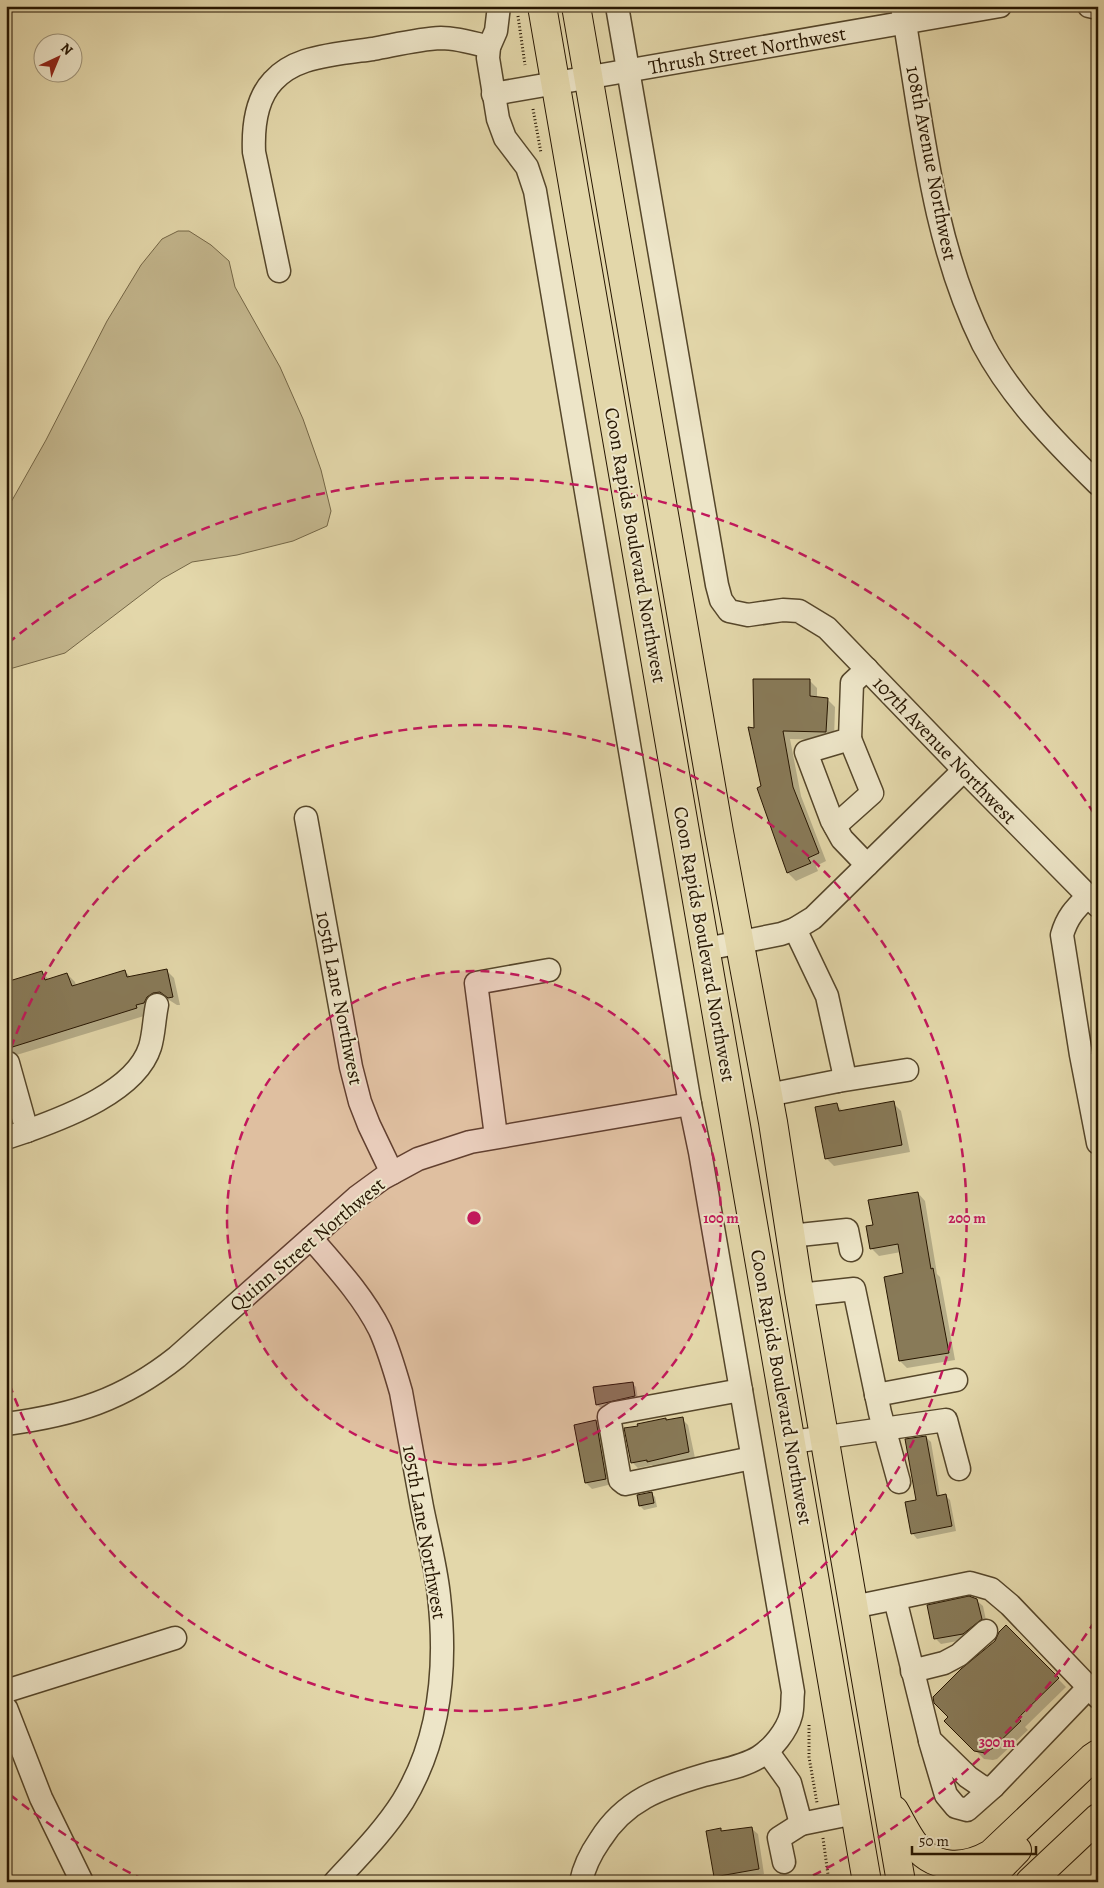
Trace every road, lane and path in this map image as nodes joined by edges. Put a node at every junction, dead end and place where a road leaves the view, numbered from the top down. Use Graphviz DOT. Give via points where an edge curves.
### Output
graph roads {
  1 [pos="576,6"];
  2 [pos="617,6"];
  3 [pos="1000,6"];
  4 [pos="1089,6"];
  5 [pos="520,8"];
  6 [pos="1098,8"];
  7 [pos="903,14"];
  8 [pos="489,47"];
  9 [pos="525,65"];
  10 [pos="629,70"];
  11 [pos="589,77"];
  12 [pos="556,84"];
  13 [pos="493,94"];
  14 [pos="278,271"];
  15 [pos="1098,484"];
  16 [pos="867,670"];
  17 [pos="850,739"];
  18 [pos="964,770"];
  19 [pos="306,818"];
  20 [pos="835,826"];
  21 [pos="868,865"];
  22 [pos="1093,901"];
  23 [pos="795,929"];
  24 [pos="740,942"];
  25 [pos="706,949"];
  26 [pos="549,970"];
  27 [pos="156,1006"];
  28 [pos="8,1063"];
  29 [pos="907,1070"];
  30 [pos="838,1081"];
  31 [pos="768,1095"];
  32 [pos="690,1104"];
  33 [pos="16,1134"];
  34 [pos="496,1136"];
  35 [pos="1098,1143"];
  36 [pos="392,1173"];
  37 [pos="790,1236"];
  38 [pos="311,1238"];
  39 [pos="851,1250"];
  40 [pos="799,1295"];
  41 [pos="956,1380"];
  42 [pos="741,1390"];
  43 [pos="876,1395"];
  44 [pos="6,1424"];
  45 [pos="884,1429"];
  46 [pos="823,1436"];
  47 [pos="792,1442"];
  48 [pos="752,1458"];
  49 [pos="960,1469"];
  50 [pos="899,1482"];
  51 [pos="895,1599"];
  52 [pos="853,1607"];
  53 [pos="997,1619"];
  54 [pos="176,1638"];
  55 [pos="912,1671"];
  56 [pos="6,1691"];
  57 [pos="1093,1692"];
  58 [pos="6,1708"];
  59 [pos="930,1740"];
  60 [pos="13,1746"];
  61 [pos="767,1751"];
  62 [pos="1098,1754"];
  63 [pos="1098,1770"];
  64 [pos="993,1787"];
  65 [pos="886,1796"];
  66 [pos="855,1813"];
  67 [pos="1098,1818"];
  68 [pos="811,1827"];
  69 [pos="784,1862"];
  70 [pos="82,1882"];
  71 [pos="335,1882"];
  72 [pos="581,1882"];
  73 [pos="829,1882"];
  74 [pos="867,1882"];
  75 [pos="901,1882"];
  76 [pos="986,1882"];
  77 [pos="1030,1882"];
  1 -- 11 [label="main road, Coon Rapids Boulevard Northwest"];
  2 -- 10 [label="street"];
  3 -- 7 [label="street, Thrush Street Northwest"];
  4 -- 6 [label="street"];
  5 -- 8 [label="street" via="496,31"];
  5 -- 9 [label="path"];
  5 -- 12 [label="main road, Coon Rapids Boulevard Northwest"];
  7 -- 10 [label="street, Thrush Street Northwest"];
  7 -- 15 [label="street, 108th Avenue Northwest" via="942,232 963,298 1003,376 1049,434"];
  8 -- 13 [label="street"];
  8 -- 14 [label="street" via="441,38 395,45 306,61 285,70 272,81 262,96 253,138"];
  10 -- 11 [label="street, Thrush Street Northwest"];
  10 -- 16 [label="street, 107th Avenue Northwest" via="721,600 729,611 748,615 799,611 826,628"];
  11 -- 12 [label="street, Thrush Street Northwest"];
  11 -- 24 [label="main road, Coon Rapids Boulevard Northwest"];
  12 -- 13 [label="street, Thrush Street Northwest"];
  12 -- 25 [label="main road, Coon Rapids Boulevard Northwest"];
  13 -- 32 [label="street" via="500,130 527,167 535,191"];
  16 -- 17 [label="street" via="852,683"];
  16 -- 18 [label="street, 107th Avenue Northwest"];
  17 -- 20 [label="street" via="872,793"];
  17 -- 20 [label="street" via="806,752"];
  18 -- 21 [label="street"];
  18 -- 22 [label="street, 107th Avenue Northwest"];
  19 -- 36 [label="street, 105th Lane Northwest" via="351,1067 360,1102"];
  20 -- 21 [label="street" via="842,839"];
  21 -- 23 [label="street" via="813,918"];
  22 -- 35 [label="street" via="1072,913 1062,935"];
  23 -- 24 [label="street"];
  23 -- 30 [label="street" via="827,996 844,1073"];
  24 -- 25 [label="street"];
  24 -- 31 [label="main road, Coon Rapids Boulevard Northwest"];
  25 -- 47 [label="main road, Coon Rapids Boulevard Northwest"];
  26 -- 34 [label="street" via="476,983"];
  27 -- 33 [label="street" via="149,1048 135,1072 105,1096 68,1116"];
  28 -- 33 [label="street"];
  29 -- 30 [label="street"];
  30 -- 31 [label="street"];
  31 -- 37 [label="main road, Coon Rapids Boulevard Northwest"];
  32 -- 34 [label="street, Quinn Street Northwest"];
  32 -- 42 [label="street"];
  34 -- 36 [label="street, Quinn Street Northwest" via="445,1149"];
  36 -- 38 [label="street, Quinn Street Northwest" via="357,1197"];
  37 -- 39 [label="street" via="847,1230"];
  37 -- 40 [label="main road, Coon Rapids Boulevard Northwest"];
  38 -- 44 [label="street, Quinn Street Northwest" via="177,1357 134,1387 114,1398 76,1411"];
  38 -- 71 [label="street, 105th Lane Northwest" via="366,1306 392,1361 401,1392 439,1595 442,1646 436,1719 416,1774 389,1821"];
  40 -- 43 [label="street" via="854,1289"];
  40 -- 46 [label="main road, Coon Rapids Boulevard Northwest"];
  41 -- 43 [label="street"];
  42 -- 48 [label="street"];
  42 -- 48 [label="street" via="615,1413 609,1418 620,1480 625,1484"];
  43 -- 45 [label="street"];
  45 -- 46 [label="street"];
  45 -- 49 [label="street" via="946,1420"];
  45 -- 50 [label="street"];
  46 -- 47 [label="street"];
  46 -- 52 [label="main road, Coon Rapids Boulevard Northwest"];
  47 -- 66 [label="main road, Coon Rapids Boulevard Northwest"];
  48 -- 61 [label="street" via="793,1692 791,1716"];
  51 -- 52 [label="street"];
  51 -- 53 [label="street" via="970,1583 992,1589"];
  51 -- 55 [label="street"];
  52 -- 65 [label="main road, Coon Rapids Boulevard Northwest"];
  53 -- 55 [label="street" via="959,1655 944,1663"];
  53 -- 57 [label="street"];
  54 -- 56 [label="street"];
  55 -- 59 [label="street"];
  57 -- 64 [label="street"];
  58 -- 60 [label="street"];
  59 -- 64 [label="street" via="968,1777 984,1788"];
  59 -- 64 [label="street" via="946,1794 956,1807 967,1810"];
  60 -- 70 [label="street"];
  61 -- 68 [label="street" via="790,1783"];
  61 -- 72 [label="street" via="750,1762 669,1786 634,1803 605,1831 590,1855"];
  62 -- 65 [label="main road" via="992,1854 966,1865 940,1862 922,1852"];
  63 -- 76 [label="main road"];
  65 -- 75 [label="main road, Coon Rapids Boulevard Northwest"];
  66 -- 68 [label="street"];
  66 -- 74 [label="main road, Coon Rapids Boulevard Northwest"];
  67 -- 77 [label="main road"];
  68 -- 69 [label="street" via="780,1838"];
  68 -- 73 [label="path"];
}
